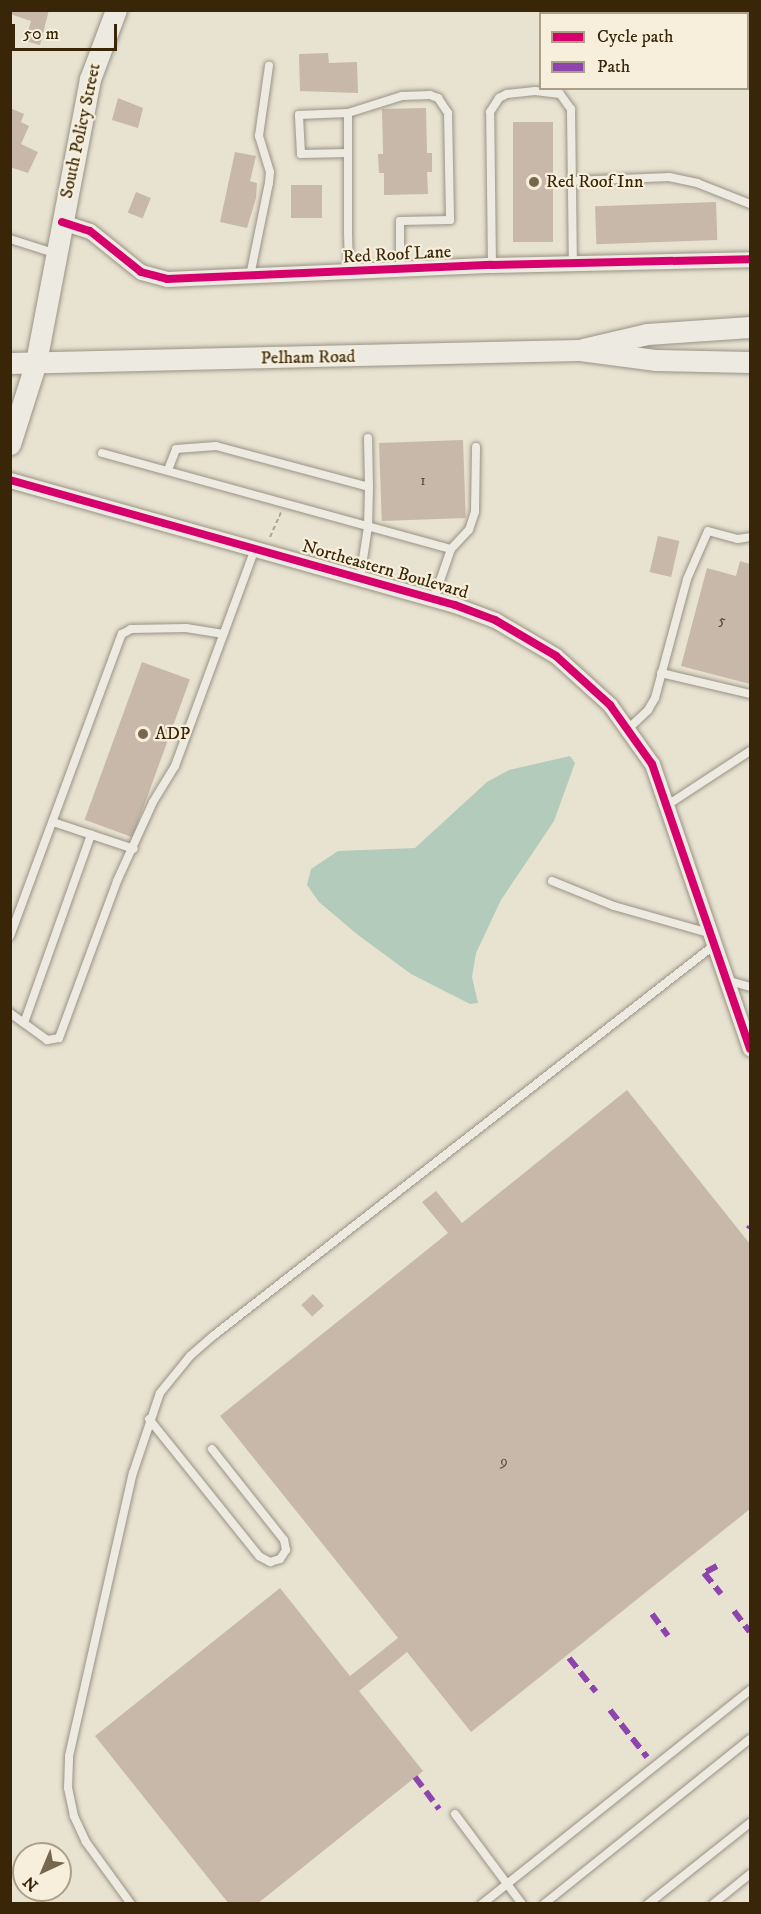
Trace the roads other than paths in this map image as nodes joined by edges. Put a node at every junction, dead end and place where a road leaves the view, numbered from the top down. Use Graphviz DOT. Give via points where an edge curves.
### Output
graph roads {
  1 [pos="116,10"];
  2 [pos="269,66"];
  3 [pos="348,113"];
  4 [pos="348,153"];
  5 [pos="573,181"];
  6 [pos="750,204"];
  7 [pos="62,222"];
  8 [pos="10,239"];
  9 [pos="56,253"];
  10 [pos="750,259"];
  11 [pos="573,264"];
  12 [pos="492,265"];
  13 [pos="400,270"];
  14 [pos="349,272"];
  15 [pos="250,276"];
  16 [pos="750,327"];
  17 [pos="580,350"];
  18 [pos="36,362"];
  19 [pos="750,362"];
  20 [pos="10,363"];
  21 [pos="368,438"];
  22 [pos="10,444"];
  23 [pos="476,447"];
  24 [pos="102,453"];
  25 [pos="168,470"];
  26 [pos="10,480"];
  27 [pos="369,487"];
  28 [pos="368,527"];
  29 [pos="750,537"];
  30 [pos="255,548"];
  31 [pos="451,549"];
  32 [pos="360,578"];
  33 [pos="434,598"];
  34 [pos="224,634"];
  35 [pos="661,673"];
  36 [pos="750,694"];
  37 [pos="629,728"];
  38 [pos="750,751"];
  39 [pos="669,804"];
  40 [pos="53,822"];
  41 [pos="91,835"];
  42 [pos="134,849"];
  43 [pos="552,881"];
  44 [pos="10,936"];
  45 [pos="711,939"];
  46 [pos="724,980"];
  47 [pos="750,987"];
  48 [pos="10,1013"];
  49 [pos="24,1023"];
  50 [pos="750,1049"];
  51 [pos="149,1419"];
  52 [pos="212,1449"];
  53 [pos="750,1691"];
  54 [pos="750,1739"];
  55 [pos="455,1814"];
  56 [pos="750,1823"];
  57 [pos="750,1875"];
  58 [pos="507,1884"];
  59 [pos="131,1904"];
  60 [pos="482,1904"];
  61 [pos="522,1904"];
  62 [pos="544,1904"];
  63 [pos="648,1904"];
  64 [pos="713,1904"];
  1 -- 7 [label="main road, South Policy Street" via="90,79"];
  2 -- 15 [label="lane" via="259,136 270,172"];
  3 -- 4 [label="lane"];
  3 -- 4 [label="lane" via="299,115 301,154"];
  3 -- 13 [label="lane" via="402,96 430,95 448,113 450,220 400,221"];
  4 -- 14 [label="lane"];
  5 -- 6 [label="lane" via="669,177 697,183"];
  5 -- 11 [label="lane"];
  5 -- 12 [label="lane" via="572,118 567,100 551,92 499,98 490,112 489,123"];
  7 -- 9 [label="main road, South Policy Street"];
  7 -- 15 [label="street, Red Roof Lane" via="90,231 132,266 153,276 185,280"];
  8 -- 9 [label="lane"];
  9 -- 18 [label="main road, South Policy Street"];
  10 -- 11 [label="street, Red Roof Lane"];
  11 -- 12 [label="street, Red Roof Lane"];
  12 -- 13 [label="street, Red Roof Lane"];
  13 -- 14 [label="street, Red Roof Lane"];
  14 -- 15 [label="street, Red Roof Lane"];
  16 -- 17 [label="main road, Pelham Road" via="647,334"];
  17 -- 18 [label="main road, Pelham Road"];
  17 -- 19 [label="main road, Pelham Road" via="647,359"];
  18 -- 20 [label="main road, Pelham Road"];
  18 -- 22 [label="main road, South Policy Street"];
  21 -- 27 [label="lane"];
  23 -- 31 [label="lane" via="475,512 461,542"];
  24 -- 25 [label="lane"];
  25 -- 27 [label="lane" via="176,449 216,446"];
  25 -- 28 [label="lane"];
  26 -- 30 [label="street, Northeastern Boulevard"];
  27 -- 28 [label="lane"];
  28 -- 31 [label="lane"];
  28 -- 32 [label="lane"];
  29 -- 35 [label="lane" via="738,539 708,531 687,579"];
  30 -- 32 [label="street, Northeastern Boulevard"];
  30 -- 34 [label="lane"];
  31 -- 33 [label="lane"];
  32 -- 33 [label="street, Northeastern Boulevard"];
  33 -- 37 [label="street, Northeastern Boulevard" via="476,612 537,644 592,686"];
  34 -- 40 [label="lane" via="186,628 131,629 122,634"];
  34 -- 42 [label="lane" via="175,766 153,802"];
  35 -- 36 [label="lane"];
  35 -- 37 [label="lane" via="652,704"];
  37 -- 39 [label="street, Northeastern Boulevard" via="652,764"];
  38 -- 39 [label="lane"];
  39 -- 45 [label="street, Northeastern Boulevard"];
  40 -- 41 [label="lane"];
  40 -- 44 [label="lane"];
  41 -- 42 [label="lane"];
  41 -- 49 [label="lane"];
  42 -- 49 [label="lane" via="117,881 59,1038 47,1040"];
  43 -- 45 [label="lane"];
  45 -- 46 [label="street, Northeastern Boulevard"];
  45 -- 51 [label="lane" via="213,1336 173,1374"];
  46 -- 47 [label="lane"];
  46 -- 50 [label="street, Northeastern Boulevard"];
  48 -- 49 [label="lane"];
  51 -- 52 [label="lane" via="259,1556 270,1562 280,1559 285,1550 284,1539"];
  51 -- 59 [label="lane" via="133,1473 69,1756 68,1788 74,1815 86,1842"];
  53 -- 58 [label="lane"];
  54 -- 62 [label="lane"];
  55 -- 58 [label="lane"];
  56 -- 63 [label="lane"];
  57 -- 64 [label="lane"];
  58 -- 60 [label="lane"];
  58 -- 61 [label="lane"];
}
